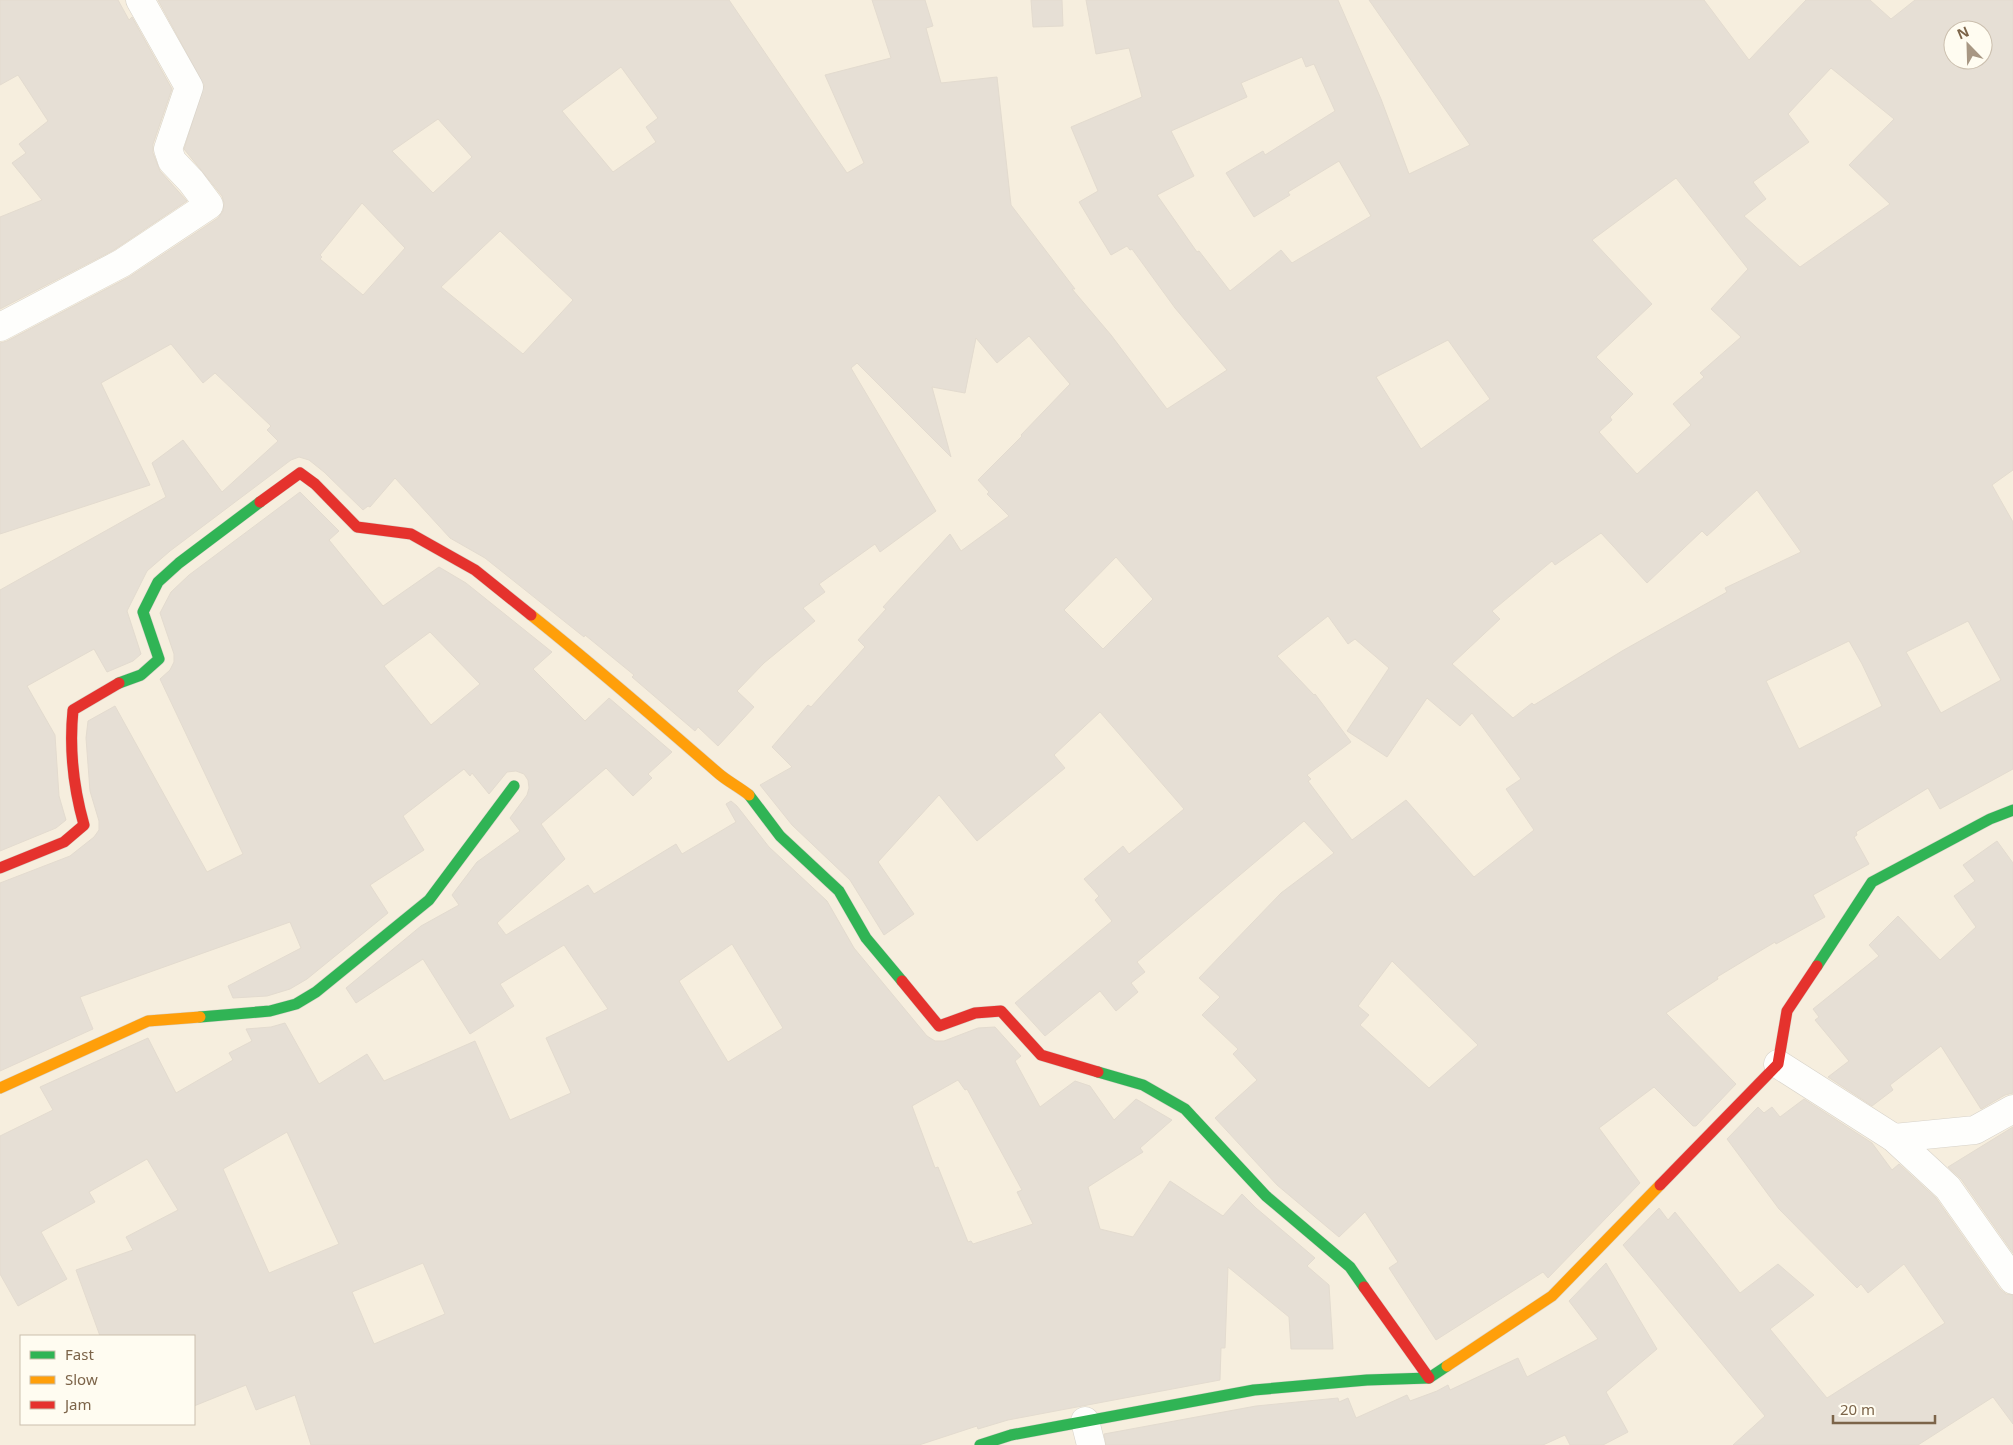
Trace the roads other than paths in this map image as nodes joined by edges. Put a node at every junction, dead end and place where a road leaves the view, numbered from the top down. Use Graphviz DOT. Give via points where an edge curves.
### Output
graph roads {
  1 [pos="140,0"];
  2 [pos="0,327"];
  3 [pos="514,786"];
  4 [pos="2013,810"];
  5 [pos="0,868"];
  6 [pos="1778,1064"];
  7 [pos="0,1088"];
  8 [pos="2013,1109"];
  9 [pos="1894,1138"];
  10 [pos="2013,1280"];
  11 [pos="1429,1378"];
  12 [pos="1088,1433"];
  13 [pos="980,1445"];
  1 -- 2 [label="street" via="189,87 168,149 172,161 209,205 122,263"];
  3 -- 7 [label="street" via="429,900 316,992 296,1004 270,1011 148,1021"];
  4 -- 6 [label="street" via="1872,882 1787,1011"];
  5 -- 11 [label="street" via="64,842 84,826 75,794 70,738 73,710 115,685 141,675 159,659 143,612 158,582 300,473 316,484 357,528 411,534 474,570 748,794 780,836 839,891 866,938 939,1026 976,1013 1001,1011 1041,1055 1143,1085 1184,1109 1266,1196 1350,1267"];
  6 -- 9 [label="street"];
  6 -- 11 [label="street" via="1552,1296"];
  8 -- 9 [label="street" via="1975,1130"];
  9 -- 10 [label="street" via="1948,1188"];
  11 -- 12 [label="street" via="1254,1390"];
  12 -- 13 [label="street" via="1011,1435"];
}
